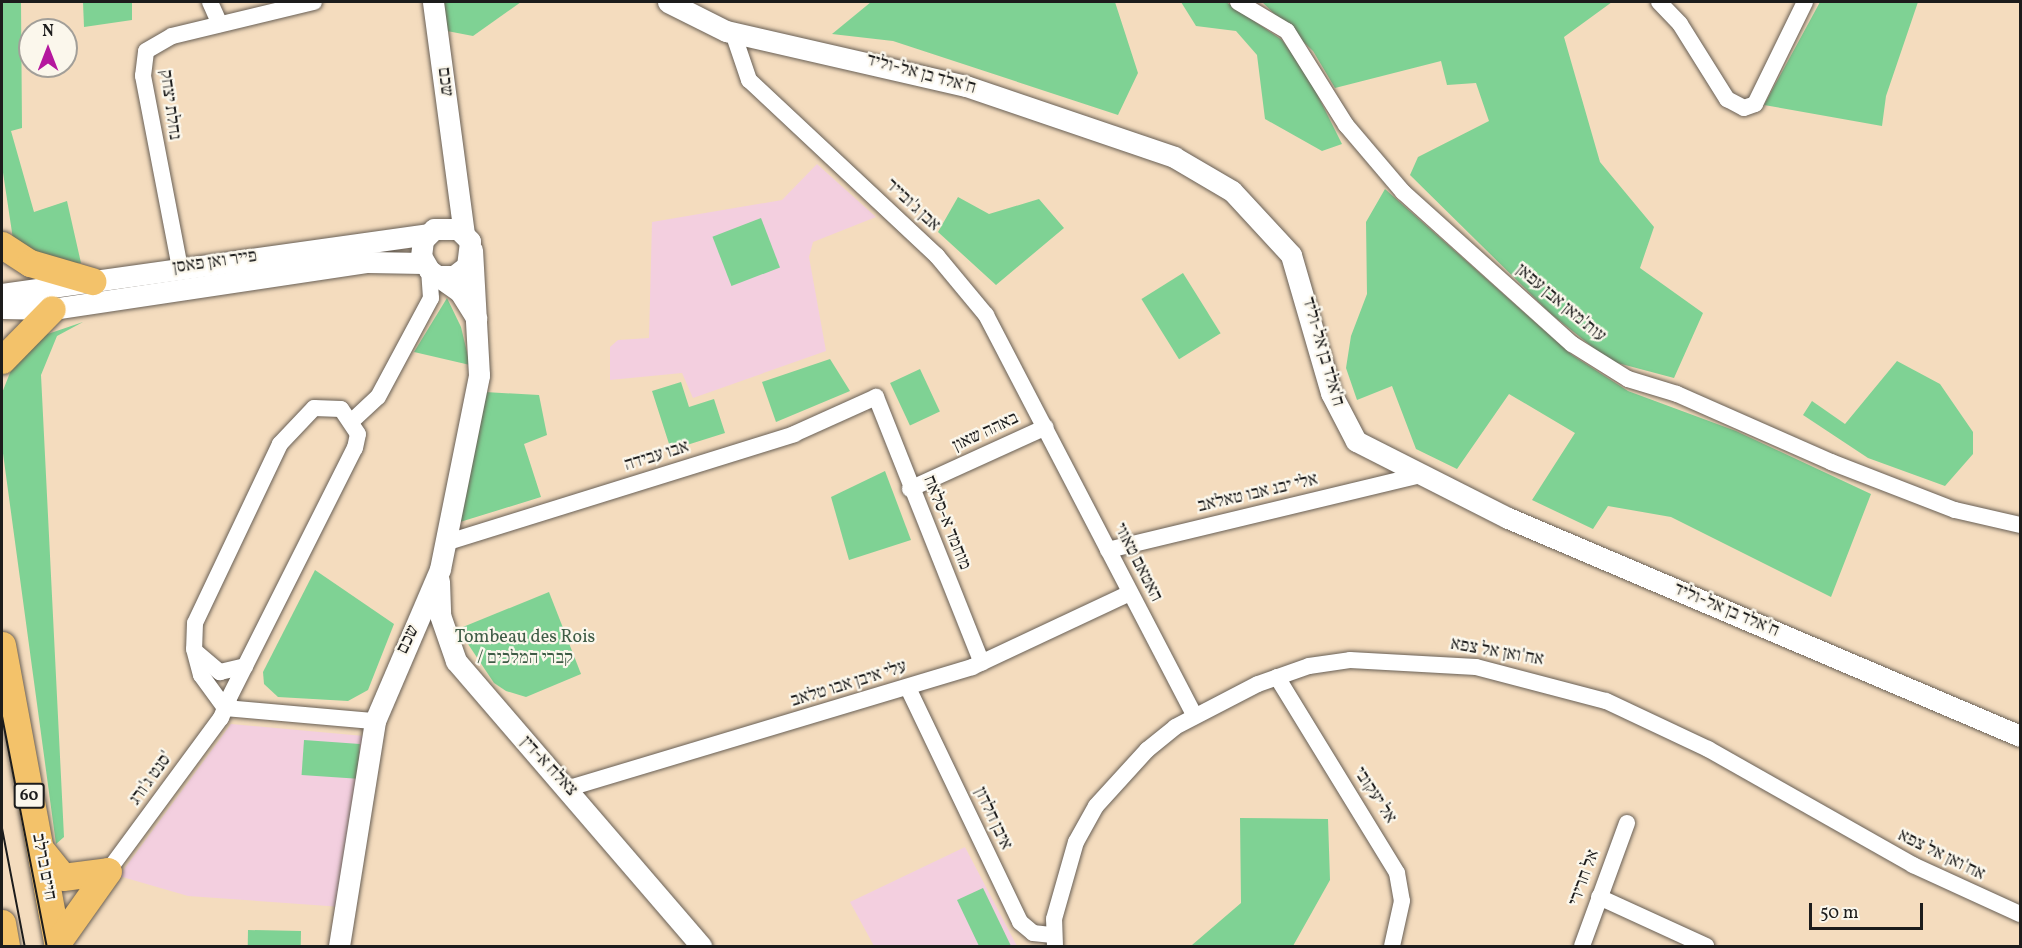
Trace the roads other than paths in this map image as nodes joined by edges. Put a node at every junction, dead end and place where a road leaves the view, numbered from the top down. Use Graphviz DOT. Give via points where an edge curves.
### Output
graph roads {
  1 [pos="210,2"];
  2 [pos="315,2"];
  3 [pos="433,2"];
  4 [pos="668,2"];
  5 [pos="1238,2"];
  6 [pos="1659,2"];
  7 [pos="1804,2"];
  8 [pos="219,24"];
  9 [pos="733,33"];
  10 [pos="454,162"];
  11 [pos="435,230"];
  12 [pos="468,242"];
  13 [pos="2,245"];
  14 [pos="180,268"];
  15 [pos="430,270"];
  16 [pos="92,281"];
  17 [pos="2,294"];
  18 [pos="2,308"];
  19 [pos="52,309"];
  20 [pos="480,333"];
  21 [pos="2,360"];
  22 [pos="876,397"];
  23 [pos="352,421"];
  24 [pos="1046,427"];
  25 [pos="1417,476"];
  26 [pos="910,489"];
  27 [pos="2020,525"];
  28 [pos="445,543"];
  29 [pos="1108,550"];
  30 [pos="440,569"];
  31 [pos="1130,593"];
  32 [pos="2,645"];
  33 [pos="194,650"];
  34 [pos="982,663"];
  35 [pos="245,666"];
  36 [pos="1277,677"];
  37 [pos="908,688"];
  38 [pos="225,708"];
  39 [pos="1195,716"];
  40 [pos="375,721"];
  41 [pos="2020,736"];
  42 [pos="569,788"];
  43 [pos="1627,823"];
  44 [pos="39,845"];
  45 [pos="108,871"];
  46 [pos="1599,897"];
  47 [pos="2020,914"];
  48 [pos="2,923"];
  49 [pos="1054,941"];
  50 [pos="58,945"];
  51 [pos="6,946"];
  52 [pos="339,946"];
  53 [pos="701,946"];
  54 [pos="1392,946"];
  55 [pos="1582,946"];
  56 [pos="1706,946"];
  1 -- 8 [label="street"];
  2 -- 8 [label="street, נחלת יצחק"];
  3 -- 10 [label="street, שכם"];
  4 -- 9 [label="street, ח'אלד בן אל-וליד"];
  5 -- 27 [label="street, עות'מאן אבן עפאן" via="1287,31 1346,124 1403,192 1572,344 1628,379 1677,394 1831,462 1955,510"];
  6 -- 7 [label="street" via="1680,24 1727,99 1744,108 1755,104"];
  8 -- 14 [label="street, נחלת יצחק" via="172,36 146,51 143,62"];
  9 -- 24 [label="street, אבן ג'ובייר" via="749,80 971,295"];
  9 -- 25 [label="street, ח'אלד בן אל-וליד" via="977,90 1138,141 1232,191 1291,255 1345,427 1356,441"];
  10 -- 11 [label="street, שכם"];
  10 -- 12 [label="street, שכם"];
  11 -- 12 [label="street"];
  11 -- 14 [label="street, פייר ואן פאסן"];
  11 -- 15 [label="street, שכם" via="421,248"];
  12 -- 15 [label="street, פייר ואן פאסן" via="462,272"];
  12 -- 20 [label="street, שכם"];
  13 -- 16 [label="highway" via="30,263"];
  14 -- 16 [label="street, פייר ואן פאסן"];
  15 -- 19 [label="street, פייר ואן פאסן" via="368,262"];
  15 -- 20 [label="street, שכם" via="470,304"];
  15 -- 23 [label="street" via="431,298 378,397"];
  16 -- 17 [label="street, פייר ואן פאסן"];
  18 -- 19 [label="street, פייר ואן פאסן"];
  19 -- 21 [label="highway"];
  20 -- 28 [label="street, שכם" via="479,375"];
  22 -- 26 [label="street, מוחמד א-סלאח"];
  22 -- 28 [label="street, אבו עבידה" via="795,434"];
  23 -- 33 [label="street" via="341,409 328,406 307,413 288,431 195,623"];
  23 -- 35 [label="street, סנט ג'ורג'" via="355,448"];
  24 -- 26 [label="street, באהה שאון"];
  24 -- 29 [label="street, האטאם טאווי"];
  25 -- 29 [label="street, אלי יבנ אבו טאלאב"];
  25 -- 41 [label="street, ח'אלד בן אל-וליד"];
  26 -- 34 [label="street, מוחמד א-סלאח"];
  28 -- 30 [label="street, שכם"];
  29 -- 31 [label="street, האטאם טאווי"];
  30 -- 40 [label="street, שכם"];
  30 -- 42 [label="street, צאלח א-דין" via="440,615 456,661"];
  31 -- 34 [label="street, עלי איבן אבו טלאב"];
  31 -- 39 [label="street, האטאם טאווי"];
  32 -- 44 [label="highway, חיים ברלב / 60"];
  33 -- 35 [label="street" via="220,672"];
  33 -- 38 [label="street" via="201,675"];
  34 -- 37 [label="street, עלי איבן אבו טלאב"];
  35 -- 38 [label="street, סנט ג'ורג'"];
  36 -- 39 [label="street, אח'ואן אל צפא"];
  36 -- 47 [label="street, אח'ואן אל צפא" via="1309,666 1392,660 1476,667 1563,686 1656,722 1913,865"];
  36 -- 54 [label="street, אל יעקובי" via="1397,873 1402,901"];
  37 -- 42 [label="street, עלי איבן אבו טלאב"];
  37 -- 49 [label="street, איבן חלדון" via="1020,922 1033,933"];
  38 -- 40 [label="street"];
  38 -- 45 [label="street, סנט ג'ורג'"];
  39 -- 49 [label="street, אח'ואן אל צפא" via="1147,750 1096,806 1067,869"];
  40 -- 52 [label="street, שכם"];
  42 -- 53 [label="street, צאלח א-דין"];
  43 -- 46 [label="street, אל חרירי"];
  44 -- 45 [label="highway" via="63,877 87,878"];
  44 -- 50 [label="highway, חיים ברלב / 60"];
  45 -- 50 [label="highway"];
  46 -- 55 [label="street, אל חרירי"];
  46 -- 56 [label="street"];
  48 -- 51 [label="highway"];
}
